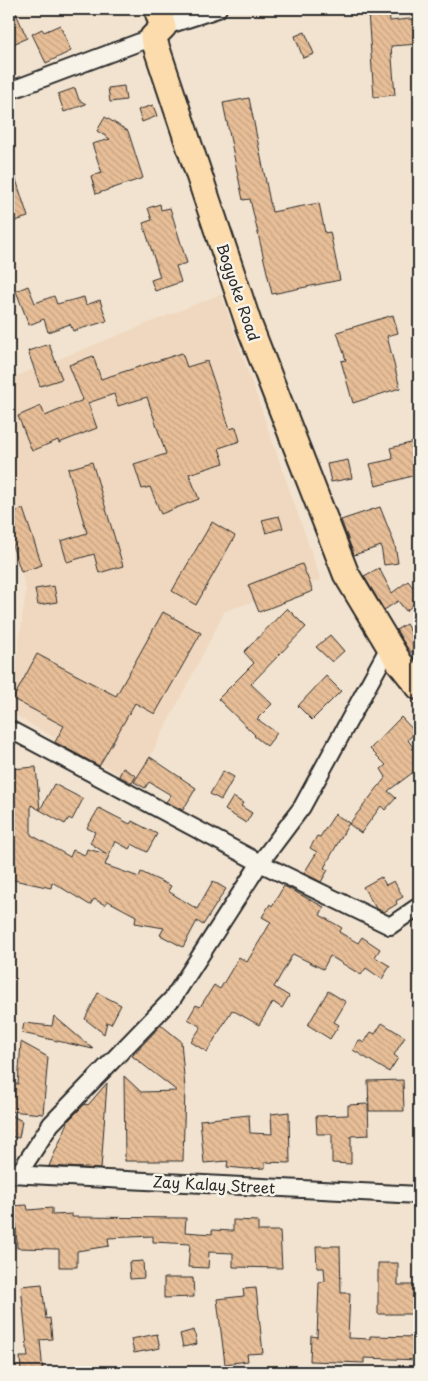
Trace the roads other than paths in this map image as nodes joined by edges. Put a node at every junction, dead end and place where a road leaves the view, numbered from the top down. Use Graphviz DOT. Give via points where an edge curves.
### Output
graph roads {
  1 [pos="218,9"];
  2 [pos="158,24"];
  3 [pos="9,91"];
  4 [pos="389,647"];
  5 [pos="419,687"];
  6 [pos="9,729"];
  7 [pos="260,863"];
  8 [pos="419,906"];
  9 [pos="12,1174"];
  10 [pos="419,1195"];
  1 -- 2 [label="street"];
  2 -- 3 [label="street"];
  2 -- 4 [label="main road, Bogyoke Road" via="249,325 346,574"];
  4 -- 5 [label="main road, Bogyoke Road"];
  4 -- 7 [label="street" via="302,807"];
  6 -- 7 [label="street"];
  7 -- 8 [label="street" via="390,926"];
  7 -- 9 [label="street" via="173,998 51,1124 21,1170"];
  9 -- 10 [label="street, Zay Kalay Street"];
}
